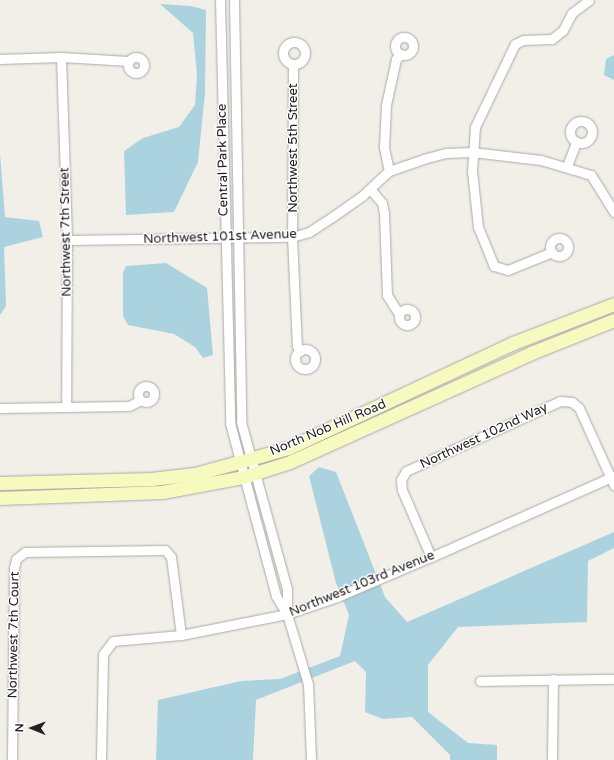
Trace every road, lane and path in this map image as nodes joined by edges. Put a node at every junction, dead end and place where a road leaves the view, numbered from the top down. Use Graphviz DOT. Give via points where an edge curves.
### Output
graph roads {
  1 [pos="220,0"];
  2 [pos="234,0"];
  3 [pos="589,0"];
  4 [pos="401,54"];
  5 [pos="61,57"];
  6 [pos="0,58"];
  7 [pos="129,61"];
  8 [pos="293,64"];
  9 [pos="576,142"];
  10 [pos="472,152"];
  11 [pos="567,166"];
  12 [pos="389,171"];
  13 [pos="370,189"];
  14 [pos="614,212"];
  15 [pos="238,237"];
  16 [pos="292,237"];
  17 [pos="224,238"];
  18 [pos="67,240"];
  19 [pos="552,252"];
  20 [pos="614,304"];
  21 [pos="399,314"];
  22 [pos="614,320"];
  23 [pos="300,351"];
  24 [pos="140,401"];
  25 [pos="66,407"];
  26 [pos="0,408"];
  27 [pos="245,460"];
  28 [pos="249,476"];
  29 [pos="613,479"];
  30 [pos="0,483"];
  31 [pos="0,498"];
  32 [pos="431,557"];
  33 [pos="287,614"];
  34 [pos="181,635"];
  35 [pos="552,679"];
  36 [pos="614,679"];
  37 [pos="480,681"];
  38 [pos="12,760"];
  39 [pos="101,760"];
  40 [pos="311,760"];
  41 [pos="552,760"];
  1 -- 17 [label="street, Central Park Place"];
  2 -- 15 [label="street, Central Park Place"];
  3 -- 10 [label="street" via="572,13 563,30 552,39 524,40 515,44 475,127"];
  4 -- 12 [label="street" via="396,59 386,105 384,147"];
  5 -- 6 [label="street"];
  5 -- 7 [label="street"];
  5 -- 18 [label="street, Northwest 7th Street"];
  8 -- 16 [label="street, Northwest 5th Street"];
  9 -- 11 [label="street"];
  10 -- 11 [label="street, Northwest 101st Avenue" via="541,160"];
  10 -- 12 [label="street, Northwest 101st Avenue" via="446,153 423,158"];
  10 -- 19 [label="street" via="480,236 494,266 508,270"];
  11 -- 14 [label="street, Northwest 101st Avenue" via="591,175"];
  12 -- 13 [label="street, Northwest 101st Avenue"];
  13 -- 16 [label="street, Northwest 101st Avenue" via="309,232"];
  13 -- 21 [label="street" via="382,203 387,295"];
  15 -- 16 [label="street, Northwest 101st Avenue"];
  15 -- 17 [label="street, Northwest 101st Avenue"];
  15 -- 27 [label="street, Central Park Place" via="241,422"];
  16 -- 23 [label="street, Northwest 5th Street" via="297,346"];
  17 -- 18 [label="street, Northwest 101st Avenue"];
  17 -- 27 [label="street, Central Park Place" via="230,424"];
  18 -- 25 [label="street, Northwest 7th Street"];
  20 -- 27 [label="main road, North Nob Hill Road" via="513,343 288,448"];
  22 -- 28 [label="main road, North Nob Hill Road" via="531,353 290,462"];
  24 -- 25 [label="street" via="129,406"];
  25 -- 26 [label="street"];
  27 -- 28 [label="street"];
  27 -- 30 [label="main road, North Nob Hill Road" via="194,474 151,479"];
  28 -- 31 [label="main road, North Nob Hill Road" via="162,492"];
  28 -- 33 [label="street" via="276,596"];
  29 -- 32 [label="street, Northwest 103rd Avenue"];
  29 -- 32 [label="street, Northwest 102nd Way" via="579,408 572,402 560,400 406,471 401,480 402,490"];
  32 -- 33 [label="street, Northwest 103rd Avenue" via="337,597"];
  33 -- 34 [label="street, Northwest 103rd Avenue"];
  33 -- 40 [label="street" via="308,684"];
  34 -- 38 [label="street, Northwest 7th Court" via="171,557 165,550 26,552 16,559"];
  34 -- 39 [label="street, Northwest 103rd Avenue" via="113,641 103,654"];
  35 -- 36 [label="street"];
  35 -- 37 [label="street"];
  35 -- 41 [label="street"];
}
